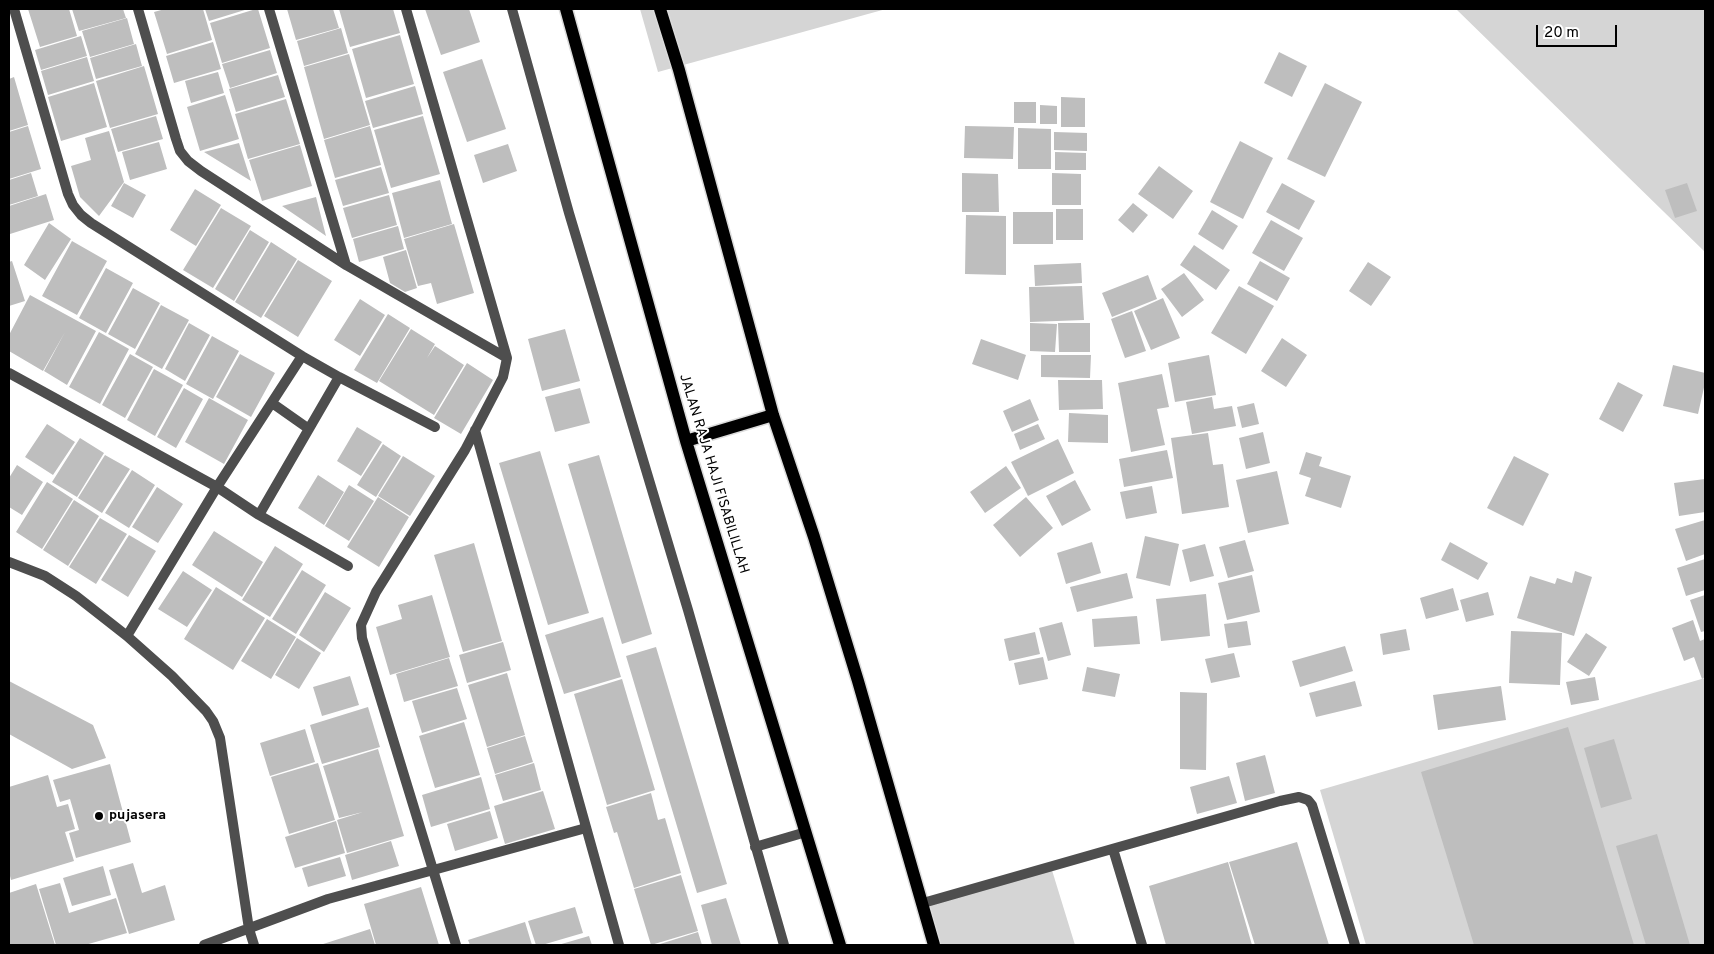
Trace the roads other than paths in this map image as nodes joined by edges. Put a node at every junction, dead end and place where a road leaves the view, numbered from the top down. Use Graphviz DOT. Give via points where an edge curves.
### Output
graph roads {
  1 [pos="14,9"];
  2 [pos="138,9"];
  3 [pos="269,9"];
  4 [pos="406,9"];
  5 [pos="512,9"];
  6 [pos="566,9"];
  7 [pos="660,9"];
  8 [pos="346,265"];
  9 [pos="302,356"];
  10 [pos="507,358"];
  11 [pos="9,372"];
  12 [pos="339,377"];
  13 [pos="272,403"];
  14 [pos="773,415"];
  15 [pos="435,427"];
  16 [pos="309,429"];
  17 [pos="475,430"];
  18 [pos="686,442"];
  19 [pos="217,487"];
  20 [pos="259,515"];
  21 [pos="9,562"];
  22 [pos="348,566"];
  23 [pos="127,636"];
  24 [pos="586,828"];
  25 [pos="806,832"];
  26 [pos="755,847"];
  27 [pos="1114,849"];
  28 [pos="433,870"];
  29 [pos="923,903"];
  30 [pos="249,929"];
  31 [pos="204,945"];
  32 [pos="254,945"];
  33 [pos="456,945"];
  34 [pos="619,945"];
  35 [pos="784,945"];
  36 [pos="840,945"];
  37 [pos="934,945"];
  38 [pos="1142,945"];
  39 [pos="1355,945"];
  1 -- 9 [label="street" via="68,194 81,215"];
  2 -- 8 [label="street" via="176,140 188,161"];
  3 -- 8 [label="street"];
  4 -- 10 [label="street"];
  5 -- 26 [label="street"];
  6 -- 18 [label="main road, JALAN RAJA HAJI FISABILILLAH"];
  7 -- 14 [label="main road"];
  8 -- 10 [label="street"];
  9 -- 12 [label="street"];
  9 -- 13 [label="street"];
  10 -- 17 [label="street" via="503,377"];
  11 -- 19 [label="street"];
  12 -- 15 [label="street"];
  12 -- 16 [label="street"];
  13 -- 16 [label="street"];
  13 -- 19 [label="street"];
  14 -- 18 [label="main road"];
  14 -- 29 [label="main road" via="834,600"];
  16 -- 20 [label="street"];
  17 -- 24 [label="street"];
  17 -- 28 [label="street" via="376,592 361,625 362,638"];
  18 -- 25 [label="main road, JALAN RAJA HAJI FISABILILLAH"];
  19 -- 20 [label="street"];
  19 -- 23 [label="street"];
  20 -- 22 [label="street"];
  21 -- 23 [label="street" via="45,576"];
  23 -- 30 [label="street" via="206,712 220,738"];
  24 -- 28 [label="street"];
  24 -- 34 [label="street"];
  25 -- 26 [label="street"];
  25 -- 36 [label="main road, JALAN RAJA HAJI FISABILILLAH"];
  26 -- 35 [label="street"];
  27 -- 29 [label="street"];
  27 -- 38 [label="street"];
  27 -- 39 [label="street" via="1294,797 1304,798 1312,805"];
  28 -- 30 [label="street" via="328,899"];
  28 -- 33 [label="street"];
  29 -- 37 [label="main road"];
  30 -- 31 [label="street"];
  30 -- 32 [label="street"];
}
